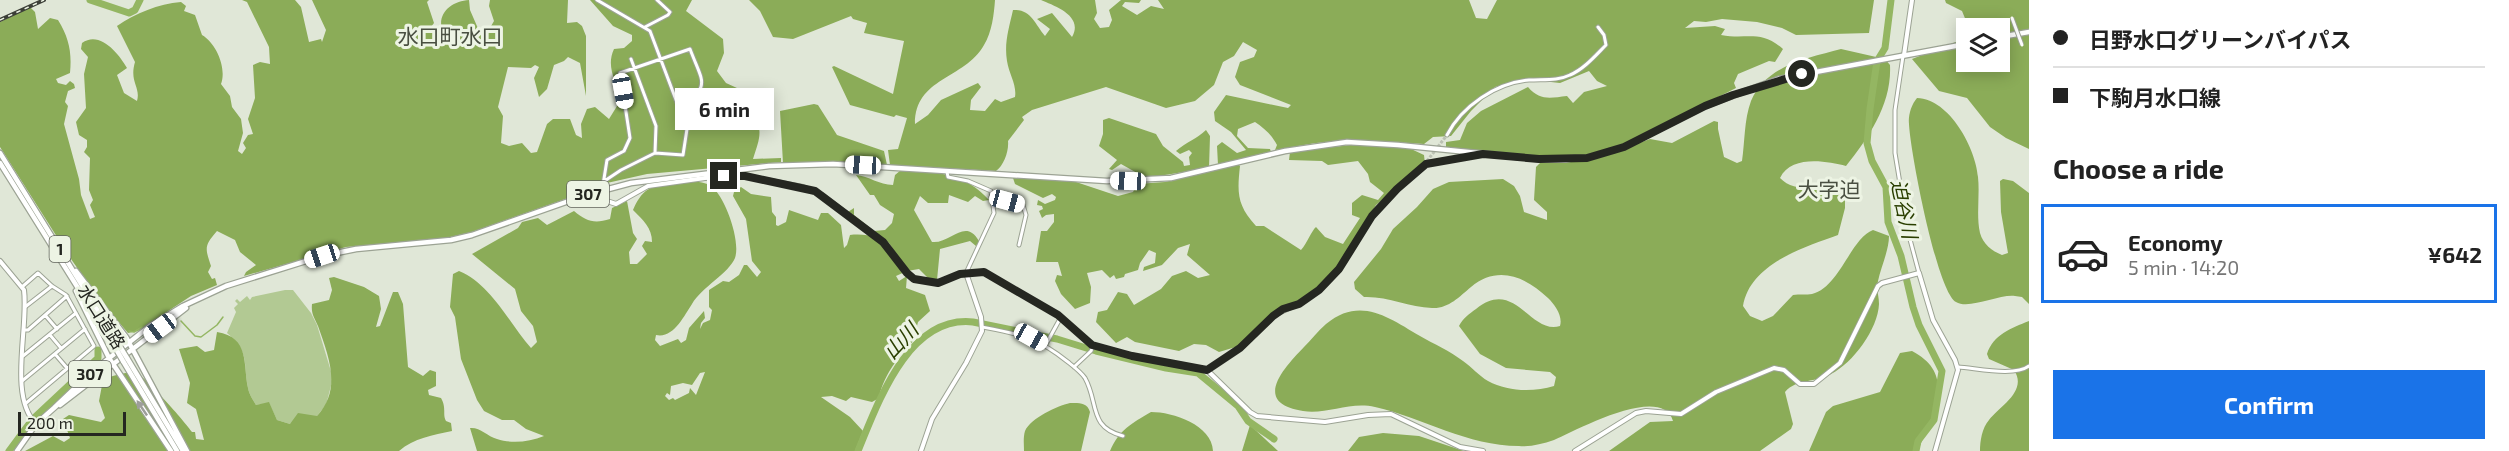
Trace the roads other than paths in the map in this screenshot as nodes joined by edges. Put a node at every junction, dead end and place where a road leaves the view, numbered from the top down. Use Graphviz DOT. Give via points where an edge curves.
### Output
graph roads {
  1 [pos="597,0"];
  2 [pos="657,0"];
  3 [pos="1912,0"];
  4 [pos="2012,18"];
  5 [pos="645,27"];
  6 [pos="1598,27"];
  7 [pos="2029,32"];
  8 [pos="2010,36"];
  9 [pos="2022,45"];
  10 [pos="1956,46"];
  11 [pos="1904,55"];
  12 [pos="632,58"];
  13 [pos="661,59"];
  14 [pos="634,69"];
  15 [pos="727,105"];
  16 [pos="681,112"];
  17 [pos="687,129"];
  18 [pos="1447,135"];
  19 [pos="0,153"];
  20 [pos="655,153"];
  21 [pos="1483,154"];
  22 [pos="0,163"];
  23 [pos="946,171"];
  24 [pos="603,182"];
  25 [pos="613,188"];
  26 [pos="602,191"];
  27 [pos="991,197"];
  28 [pos="606,199"];
  29 [pos="1019,245"];
  30 [pos="0,261"];
  31 [pos="70,266"];
  32 [pos="68,273"];
  33 [pos="966,273"];
  34 [pos="1918,273"];
  35 [pos="52,286"];
  36 [pos="22,287"];
  37 [pos="68,296"];
  38 [pos="193,302"];
  39 [pos="24,307"];
  40 [pos="76,314"];
  41 [pos="45,315"];
  42 [pos="1061,317"];
  43 [pos="982,324"];
  44 [pos="57,329"];
  45 [pos="85,329"];
  46 [pos="24,330"];
  47 [pos="123,332"];
  48 [pos="50,335"];
  49 [pos="139,335"];
  50 [pos="130,342"];
  51 [pos="1046,346"];
  52 [pos="117,347"];
  53 [pos="61,348"];
  54 [pos="133,348"];
  55 [pos="1092,348"];
  56 [pos="55,354"];
  57 [pos="23,356"];
  58 [pos="109,358"];
  59 [pos="125,359"];
  60 [pos="113,364"];
  61 [pos="2029,366"];
  62 [pos="1074,367"];
  63 [pos="1958,367"];
  64 [pos="67,368"];
  65 [pos="1207,370"];
  66 [pos="22,381"];
  67 [pos="25,404"];
  68 [pos="52,410"];
  69 [pos="36,424"];
  70 [pos="1123,436"];
  71 [pos="17,451"];
  72 [pos="171,451"];
  73 [pos="177,451"];
  74 [pos="185,451"];
  75 [pos="921,451"];
  76 [pos="1483,451"];
  77 [pos="1575,451"];
  78 [pos="1935,451"];
  1 -- 5 [label="street"];
  2 -- 5 [label="street" via="670,12"];
  3 -- 11 [label="main road"];
  4 -- 9 [label="street, bridge"];
  5 -- 13 [label="street"];
  6 -- 18 [label="street" via="1606,45 1583,68 1560,79 1502,87 1472,105"];
  7 -- 8 [label="highway"];
  10 -- 11 [label="highway, 307"];
  11 -- 21 [label="highway, 307" via="1750,88 1624,147 1587,158"];
  11 -- 34 [label="street" via="1895,110 1895,153"];
  12 -- 14 [label="street"];
  13 -- 14 [label="street"];
  13 -- 16 [label="street"];
  13 -- 16 [label="street" via="690,49 703,85"];
  14 -- 20 [label="street" via="656,126"];
  14 -- 24 [label="street" via="620,73 630,127 628,144 624,151 609,158"];
  15 -- 17 [label="street"];
  16 -- 17 [label="street"];
  17 -- 20 [label="street" via="683,155"];
  19 -- 31 [label="highway, 水口道路 / 1"];
  20 -- 24 [label="street"];
  21 -- 23 [label="highway, 307" via="1347,142 1285,151 1171,178 1128,181"];
  21 -- 65 [label="street" via="1427,163 1372,216 1339,269 1319,290 1273,316 1240,348"];
  22 -- 32 [label="highway, 水口道路 / 1"];
  23 -- 25 [label="highway, 307" via="798,164 687,175"];
  23 -- 27 [label="street" via="948,177 991,192"];
  24 -- 26 [label="street"];
  25 -- 26 [label="highway, 307"];
  25 -- 28 [label="main road"];
  26 -- 28 [label="main road"];
  26 -- 38 [label="highway, 307" via="451,240 322,256 226,286"];
  27 -- 29 [label="street" via="1024,204 1026,214"];
  27 -- 33 [label="street" via="994,213"];
  28 -- 33 [label="main road" via="616,204 648,186 724,176 803,187 822,195 883,242 914,279 938,283"];
  30 -- 36 [label="main road"];
  31 -- 47 [label="highway, 1"];
  31 -- 52 [label="highway, 水口道路 / 1"];
  32 -- 52 [label="highway, 水口道路 / 1"];
  32 -- 58 [label="highway, 1"];
  33 -- 42 [label="main road" via="976,271 993,276"];
  33 -- 43 [label="main road"];
  34 -- 63 [label="main road" via="1933,320"];
  34 -- 77 [label="main road" via="1878,286 1840,363 1814,384 1800,384 1784,370 1774,368 1716,392 1681,414 1636,413"];
  35 -- 36 [label="street" via="38,273"];
  35 -- 37 [label="street"];
  35 -- 39 [label="street"];
  36 -- 39 [label="main road"];
  37 -- 40 [label="street"];
  37 -- 41 [label="street"];
  38 -- 49 [label="highway, 307"];
  38 -- 54 [label="highway, 307"];
  39 -- 46 [label="main road"];
  40 -- 44 [label="street"];
  40 -- 45 [label="street"];
  41 -- 44 [label="street"];
  41 -- 46 [label="street"];
  42 -- 51 [label="street"];
  42 -- 55 [label="main road"];
  43 -- 51 [label="street" via="1021,334"];
  43 -- 75 [label="main road" via="972,353 932,419"];
  44 -- 48 [label="street"];
  45 -- 53 [label="street"];
  45 -- 64 [label="street" via="94,346"];
  46 -- 57 [label="main road"];
  47 -- 49 [label="highway"];
  47 -- 50 [label="highway, 1"];
  48 -- 53 [label="street"];
  48 -- 57 [label="street"];
  49 -- 50 [label="highway, 307"];
  50 -- 54 [label="highway, 1"];
  50 -- 58 [label="highway, 307"];
  51 -- 62 [label="street"];
  52 -- 59 [label="highway, 水口道路 / 1, bridge"];
  53 -- 56 [label="street"];
  54 -- 60 [label="highway, 307"];
  54 -- 74 [label="highway, 1"];
  55 -- 62 [label="street"];
  55 -- 65 [label="main road"];
  56 -- 64 [label="street"];
  56 -- 66 [label="street"];
  57 -- 66 [label="main road"];
  58 -- 60 [label="highway, 1"];
  58 -- 68 [label="highway, 307"];
  59 -- 73 [label="highway, 水口道路 / 1"];
  59 -- 74 [label="highway, 水口道路 / 1"];
  60 -- 68 [label="highway, 307"];
  72 -- 60 [label="highway, 1, one-way"];
  61 -- 63 [label="street" via="2007,371"];
  62 -- 70 [label="street" via="1084,377 1095,417 1109,432"];
  63 -- 78 [label="main road"];
  64 -- 67 [label="street"];
  65 -- 76 [label="main road" via="1257,416 1325,422 1392,414 1460,447"];
  66 -- 67 [label="main road"];
  67 -- 69 [label="main road"];
  68 -- 69 [label="highway, 307"];
  69 -- 71 [label="highway, 307"];
}
